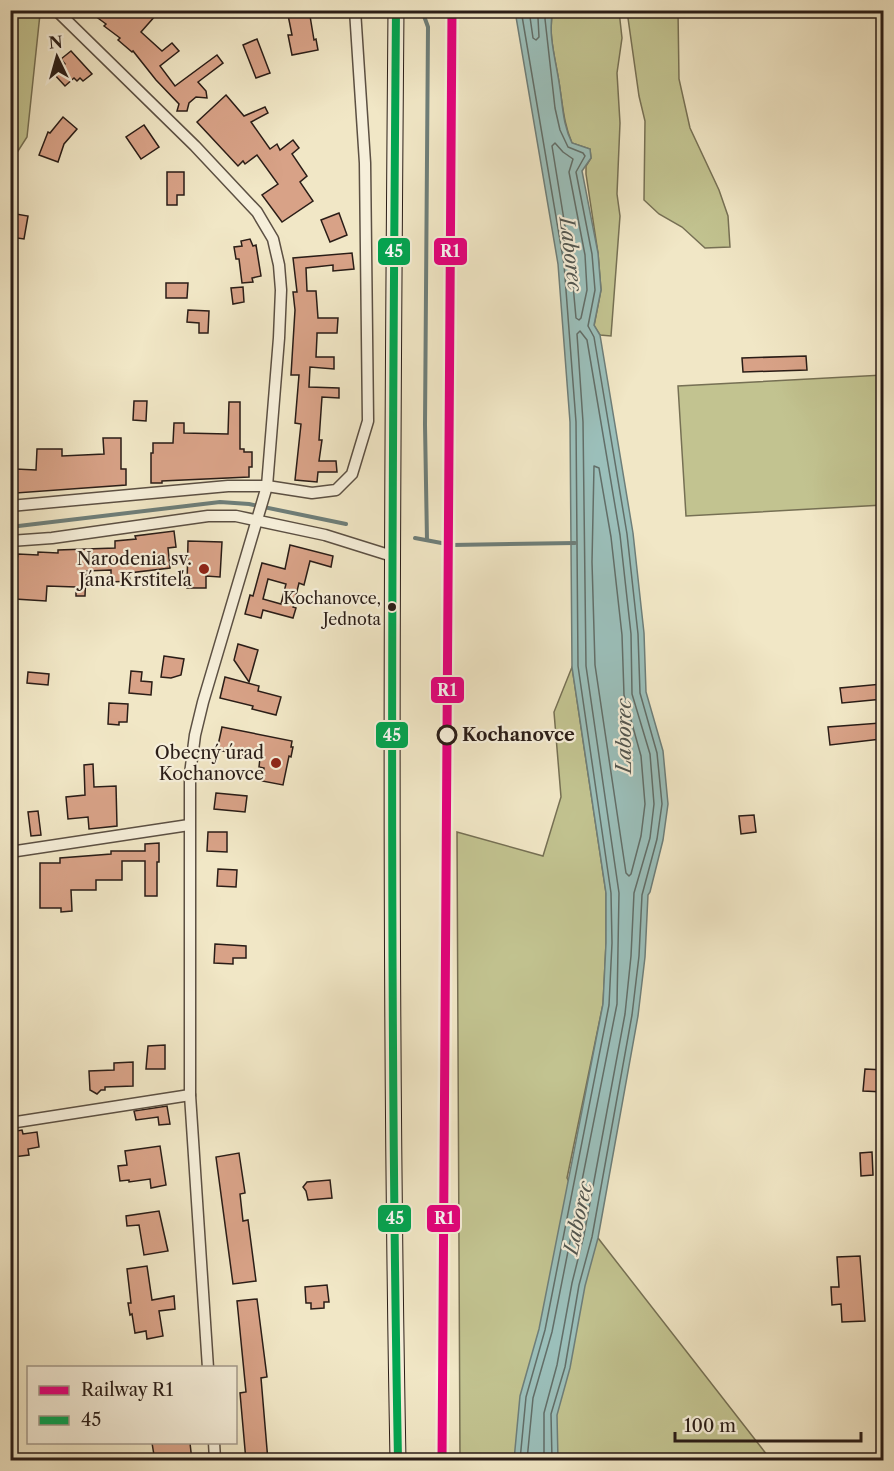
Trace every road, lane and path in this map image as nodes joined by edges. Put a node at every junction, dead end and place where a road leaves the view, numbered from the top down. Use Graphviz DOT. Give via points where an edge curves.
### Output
graph roads {
  1 [pos="56,10"];
  2 [pos="355,10"];
  3 [pos="396,10"];
  4 [pos="267,486"];
  5 [pos="10,506"];
  6 [pos="258,516"];
  7 [pos="10,541"];
  8 [pos="392,556"];
  9 [pos="189,825"];
  10 [pos="10,852"];
  11 [pos="190,1095"];
  12 [pos="10,1123"];
  13 [pos="208,1366"];
  14 [pos="214,1444"];
  15 [pos="215,1461"];
  16 [pos="398,1461"];
  1 -- 4 [label="street" via="195,146 257,212 273,238 281,290"];
  2 -- 4 [label="street" via="365,163 368,421 352,474 336,490 312,493"];
  3 -- 8 [label="main road"];
  4 -- 5 [label="street" via="228,486"];
  4 -- 6 [label="street"];
  6 -- 7 [label="street" via="208,516"];
  6 -- 8 [label="street"];
  6 -- 9 [label="street" via="198,724 190,774"];
  8 -- 16 [label="main road" via="392,1055"];
  9 -- 10 [label="street"];
  9 -- 11 [label="street"];
  11 -- 12 [label="street"];
  11 -- 13 [label="street"];
  14 -- 15 [label="street"];
}
